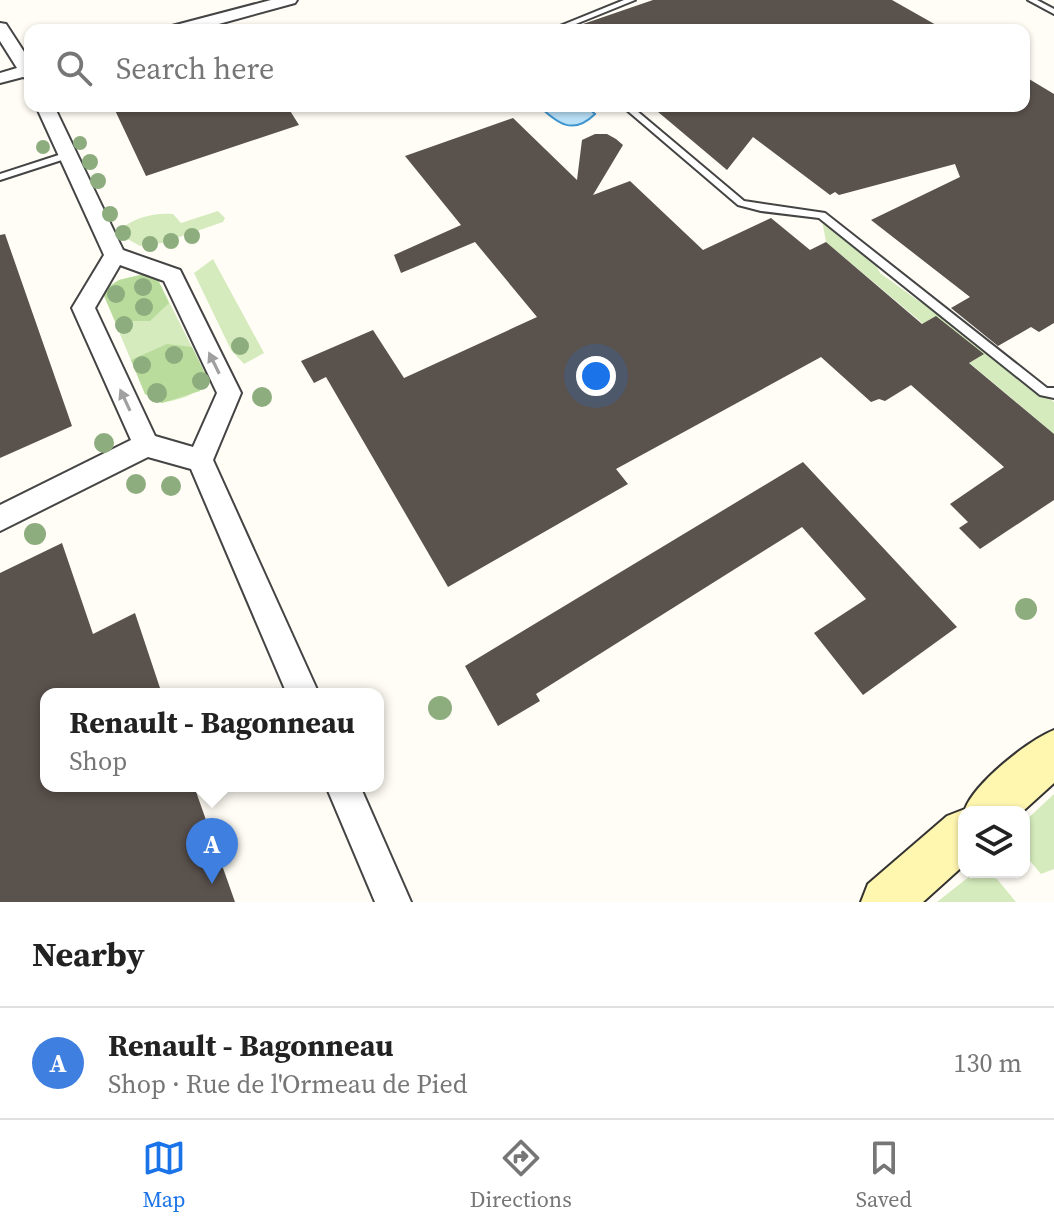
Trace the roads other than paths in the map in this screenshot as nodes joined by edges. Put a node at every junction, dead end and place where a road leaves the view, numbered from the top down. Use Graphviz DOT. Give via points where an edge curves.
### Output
graph roads {
  1 [pos="289,0"];
  2 [pos="631,0"];
  3 [pos="1032,0"];
  4 [pos="1054,12"];
  5 [pos="200,24"];
  6 [pos="569,24"];
  7 [pos="0,28"];
  8 [pos="24,64"];
  9 [pos="24,73"];
  10 [pos="0,78"];
  11 [pos="48,112"];
  12 [pos="633,112"];
  13 [pos="68,155"];
  14 [pos="0,177"];
  15 [pos="115,255"];
  16 [pos="1054,393"];
  17 [pos="146,445"];
  18 [pos="200,460"];
  19 [pos="0,519"];
  20 [pos="300,688"];
  21 [pos="1054,753"];
  22 [pos="346,792"];
  23 [pos="994,806"];
  24 [pos="958,838"];
  25 [pos="393,902"];
  26 [pos="886,902"];
  1 -- 5 [label="street"];
  2 -- 6 [label="lane"];
  3 -- 4 [label="lane"];
  7 -- 8 [label="street"];
  9 -- 10 [label="street"];
  11 -- 13 [label="street"];
  12 -- 16 [label="lane" via="741,203 822,215 1044,392"];
  13 -- 14 [label="lane"];
  13 -- 15 [label="street"];
  17 -- 15 [label="street, one-way" via="83,308"];
  18 -- 15 [label="street, one-way" via="229,393 172,276"];
  17 -- 18 [label="street"];
  17 -- 19 [label="street"];
  18 -- 20 [label="street"];
  21 -- 23 [label="street"];
  22 -- 25 [label="street"];
  24 -- 26 [label="street"];
}
